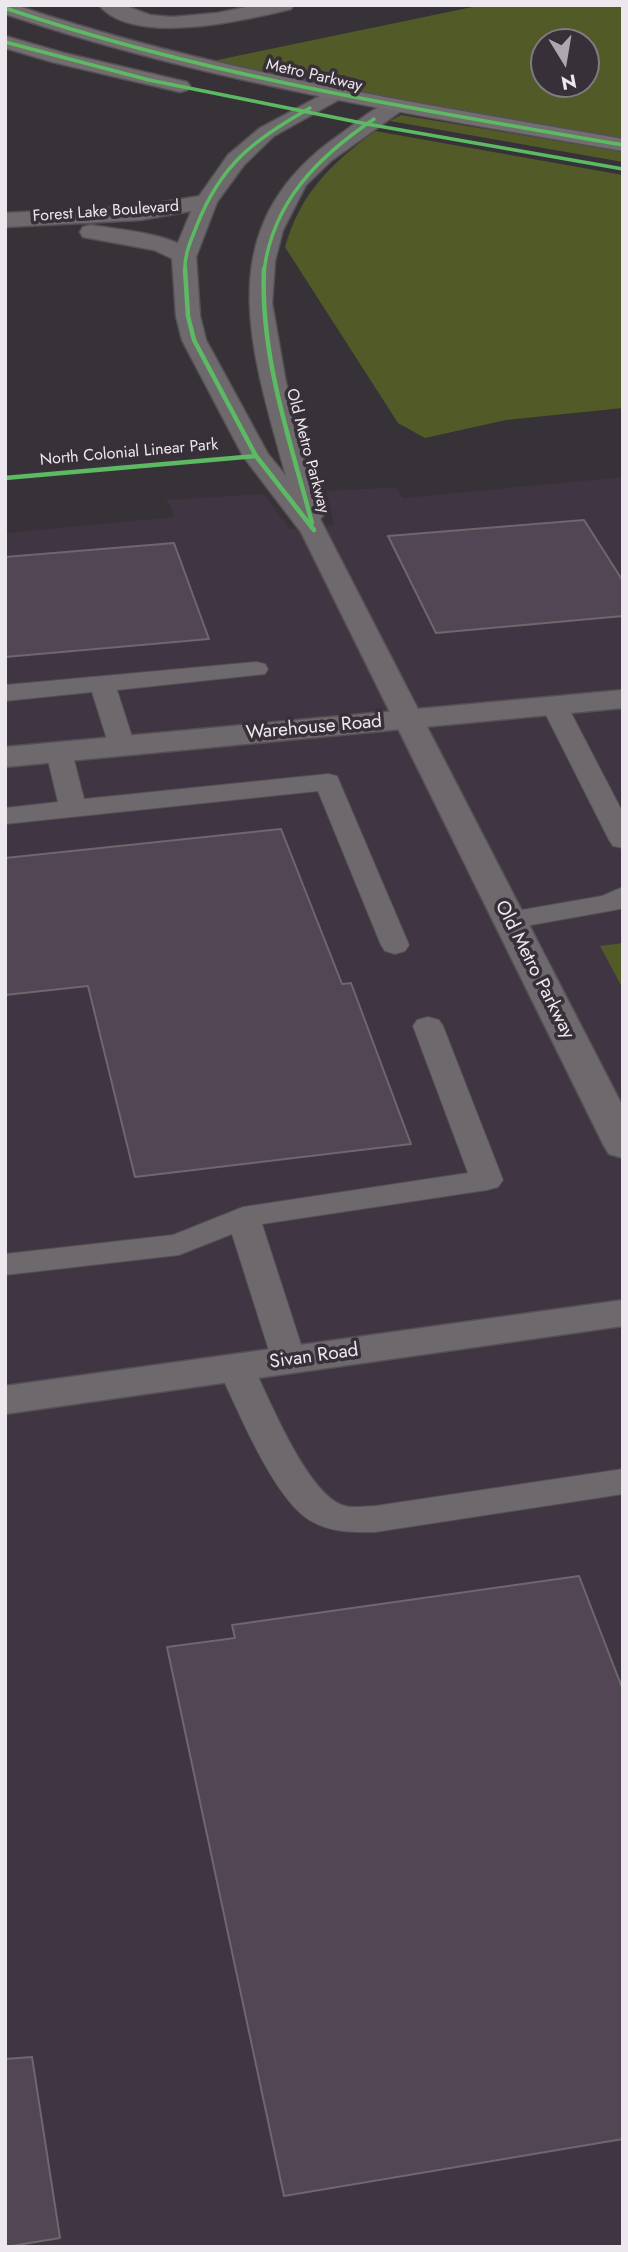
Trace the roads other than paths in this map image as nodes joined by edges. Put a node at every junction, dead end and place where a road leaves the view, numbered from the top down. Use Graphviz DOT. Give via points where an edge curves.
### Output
graph roads {
  1 [pos="108,5"];
  2 [pos="284,5"];
  3 [pos="5,8"];
  4 [pos="5,42"];
  5 [pos="333,96"];
  6 [pos="394,107"];
  7 [pos="307,110"];
  8 [pos="367,124"];
  9 [pos="623,145"];
  10 [pos="623,169"];
  11 [pos="206,202"];
  12 [pos="5,220"];
  13 [pos="79,224"];
  14 [pos="5,239"];
  15 [pos="184,257"];
  16 [pos="194,340"];
  17 [pos="253,381"];
  18 [pos="314,530"];
  19 [pos="256,669"];
  20 [pos="102,684"];
  21 [pos="5,693"];
  22 [pos="623,699"];
  23 [pos="554,705"];
  24 [pos="408,720"];
  25 [pos="122,746"];
  26 [pos="59,752"];
  27 [pos="5,757"];
  28 [pos="73,808"];
  29 [pos="5,816"];
  30 [pos="623,840"];
  31 [pos="623,895"];
  32 [pos="509,920"];
  33 [pos="395,945"];
  34 [pos="428,1026"];
  35 [pos="623,1146"];
  36 [pos="243,1217"];
  37 [pos="5,1265"];
  38 [pos="623,1313"];
  39 [pos="289,1360"];
  40 [pos="236,1368"];
  41 [pos="5,1400"];
  42 [pos="623,1480"];
  1 -- 2 [label="street" via="147,22 219,19"];
  3 -- 5 [label="main road, Metro Parkway" via="139,50"];
  4 -- 7 [label="main road, Metro Parkway" via="149,80"];
  5 -- 6 [label="main road, Metro Parkway"];
  5 -- 7 [label="street, Old Metro Parkway"];
  6 -- 8 [label="street, Old Metro Parkway"];
  6 -- 9 [label="main road, Metro Parkway"];
  7 -- 8 [label="main road, Metro Parkway"];
  7 -- 11 [label="street, Old Metro Parkway" via="265,134 236,160"];
  8 -- 10 [label="main road, Metro Parkway"];
  8 -- 17 [label="street, Old Metro Parkway" via="324,155 297,182 272,230 263,261"];
  11 -- 13 [label="street, Forest Lake Boulevard"];
  11 -- 15 [label="street, Old Metro Parkway"];
  12 -- 13 [label="street, Forest Lake Boulevard"];
  13 -- 14 [label="street, Forest Lake Boulevard"];
  13 -- 15 [label="street, Forest Lake Boulevard" via="164,246"];
  15 -- 16 [label="street, Old Metro Parkway"];
  16 -- 17 [label="street" via="228,373"];
  16 -- 18 [label="street, Old Metro Parkway" via="256,456"];
  17 -- 18 [label="street, Old Metro Parkway" via="280,400"];
  18 -- 24 [label="street, Old Metro Parkway"];
  19 -- 20 [label="lane"];
  20 -- 21 [label="lane"];
  20 -- 25 [label="lane"];
  22 -- 23 [label="street, Warehouse Road"];
  23 -- 24 [label="street, Warehouse Road"];
  23 -- 30 [label="lane"];
  24 -- 25 [label="street, Warehouse Road"];
  24 -- 32 [label="street, Old Metro Parkway"];
  25 -- 26 [label="street, Warehouse Road"];
  26 -- 27 [label="street, Warehouse Road"];
  26 -- 28 [label="lane"];
  28 -- 29 [label="lane"];
  28 -- 33 [label="lane" via="328,782"];
  31 -- 32 [label="lane" via="610,903"];
  32 -- 35 [label="street, Old Metro Parkway"];
  34 -- 36 [label="lane" via="486,1180"];
  36 -- 37 [label="lane" via="179,1245"];
  36 -- 39 [label="lane"];
  38 -- 39 [label="street, Sivan Road"];
  39 -- 40 [label="street, Sivan Road"];
  40 -- 41 [label="street, Sivan Road"];
  40 -- 42 [label="lane" via="287,1470 312,1504 335,1518 375,1519"];
}
